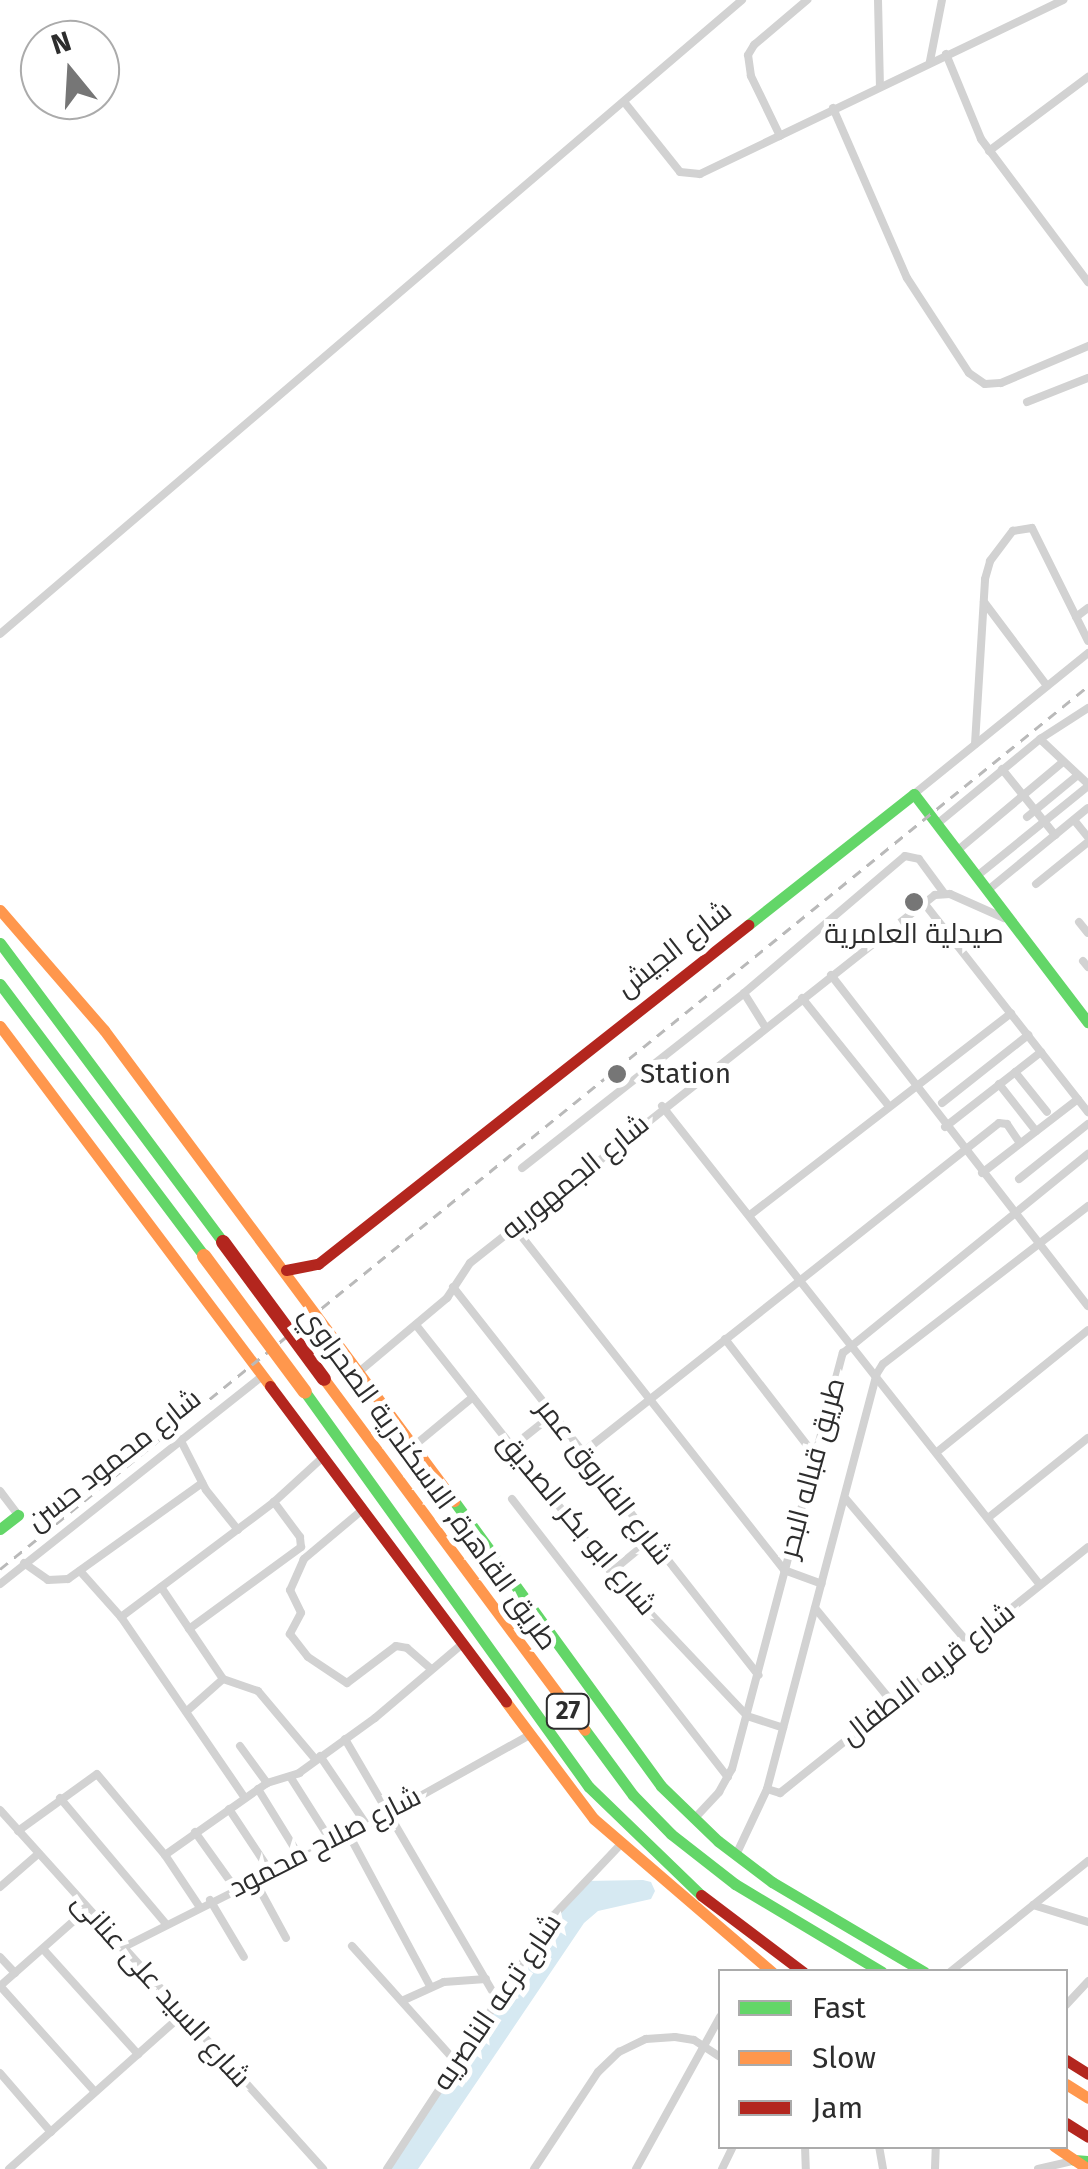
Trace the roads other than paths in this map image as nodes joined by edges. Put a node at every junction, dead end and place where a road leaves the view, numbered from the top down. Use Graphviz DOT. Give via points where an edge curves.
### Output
graph roads {
  1 [pos="742,0"];
  2 [pos="807,0"];
  3 [pos="878,0"];
  4 [pos="942,0"];
  5 [pos="1063,0"];
  6 [pos="946,54"];
  7 [pos="930,61"];
  8 [pos="1088,77"];
  9 [pos="880,86"];
  10 [pos="625,103"];
  11 [pos="833,108"];
  12 [pos="780,136"];
  13 [pos="989,151"];
  14 [pos="1088,282"];
  15 [pos="1088,346"];
  16 [pos="1088,378"];
  17 [pos="1027,402"];
  18 [pos="984,602"];
  19 [pos="1088,608"];
  20 [pos="1076,617"];
  21 [pos="0,634"];
  22 [pos="1088,641"];
  23 [pos="1088,653"];
  24 [pos="1047,686"];
  25 [pos="1088,708"];
  26 [pos="1040,739"];
  27 [pos="975,744"];
  28 [pos="1063,762"];
  29 [pos="1002,768"];
  30 [pos="1078,775"];
  31 [pos="1088,785"];
  32 [pos="914,794"];
  33 [pos="1025,794"];
  34 [pos="1088,808"];
  35 [pos="1037,810"];
  36 [pos="1028,817"];
  37 [pos="1074,820"];
  38 [pos="1045,821"];
  39 [pos="936,824"];
  40 [pos="1056,834"];
  41 [pos="1088,839"];
  42 [pos="958,850"];
  43 [pos="978,876"];
  44 [pos="1036,884"];
  45 [pos="988,890"];
  46 [pos="944,893"];
  47 [pos="924,903"];
  48 [pos="0,910"];
  49 [pos="1004,918"];
  50 [pos="1078,922"];
  51 [pos="1088,933"];
  52 [pos="0,943"];
  53 [pos="831,975"];
  54 [pos="0,984"];
  55 [pos="744,993"];
  56 [pos="802,998"];
  57 [pos="1010,1013"];
  58 [pos="1088,1022"];
  59 [pos="0,1026"];
  60 [pos="765,1026"];
  61 [pos="1028,1035"];
  62 [pos="1041,1052"];
  63 [pos="1015,1072"];
  64 [pos="913,1084"];
  65 [pos="1000,1084"];
  66 [pos="1078,1099"];
  67 [pos="942,1103"];
  68 [pos="888,1105"];
  69 [pos="662,1106"];
  70 [pos="1047,1112"];
  71 [pos="1088,1112"];
  72 [pos="1088,1124"];
  73 [pos="945,1126"];
  74 [pos="1036,1131"];
  75 [pos="1020,1143"];
  76 [pos="964,1150"];
  77 [pos="1088,1154"];
  78 [pos="522,1168"];
  79 [pos="982,1172"];
  80 [pos="1019,1179"];
  81 [pos="1088,1206"];
  82 [pos="1014,1213"];
  83 [pos="750,1214"];
  84 [pos="515,1228"];
  85 [pos="1039,1244"];
  86 [pos="286,1270"];
  87 [pos="801,1280"];
  88 [pos="454,1287"];
  89 [pos="1088,1306"];
  90 [pos="416,1325"];
  91 [pos="1088,1330"];
  92 [pos="725,1339"];
  93 [pos="851,1342"];
  94 [pos="360,1370"];
  95 [pos="876,1375"];
  96 [pos="261,1377"];
  97 [pos="473,1397"];
  98 [pos="648,1400"];
  99 [pos="551,1416"];
  100 [pos="1088,1438"];
  101 [pos="180,1439"];
  102 [pos="415,1445"];
  103 [pos="512,1446"];
  104 [pos="936,1452"];
  105 [pos="581,1454"];
  106 [pos="814,1454"];
  107 [pos="322,1458"];
  108 [pos="202,1484"];
  109 [pos="0,1491"];
  110 [pos="846,1498"];
  111 [pos="512,1499"];
  112 [pos="274,1502"];
  113 [pos="362,1512"];
  114 [pos="18,1515"];
  115 [pos="988,1518"];
  116 [pos="0,1529"];
  117 [pos="238,1530"];
  118 [pos="650,1540"];
  119 [pos="1088,1547"];
  120 [pos="24,1563"];
  121 [pos="784,1570"];
  122 [pos="80,1571"];
  123 [pos="611,1572"];
  124 [pos="0,1584"];
  125 [pos="822,1584"];
  126 [pos="1040,1585"];
  127 [pos="160,1587"];
  128 [pos="815,1608"];
  129 [pos="121,1617"];
  130 [pos="189,1630"];
  131 [pos="968,1643"];
  132 [pos="461,1645"];
  133 [pos="431,1668"];
  134 [pos="758,1675"];
  135 [pos="222,1680"];
  136 [pos="892,1702"];
  137 [pos="187,1711"];
  138 [pos="747,1716"];
  139 [pos="784,1728"];
  140 [pos="528,1736"];
  141 [pos="345,1739"];
  142 [pos="240,1746"];
  143 [pos="318,1758"];
  144 [pos="728,1777"];
  145 [pos="291,1778"];
  146 [pos="262,1786"];
  147 [pos="767,1789"];
  148 [pos="60,1798"];
  149 [pos="245,1798"];
  150 [pos="229,1809"];
  151 [pos="0,1810"];
  152 [pos="390,1813"];
  153 [pos="694,1819"];
  154 [pos="366,1824"];
  155 [pos="18,1832"];
  156 [pos="196,1832"];
  157 [pos="348,1833"];
  158 [pos="331,1841"];
  159 [pos="620,1844"];
  160 [pos="38,1854"];
  161 [pos="164,1855"];
  162 [pos="300,1856"];
  163 [pos="736,1856"];
  164 [pos="1088,1861"];
  165 [pos="270,1871"];
  166 [pos="254,1878"];
  167 [pos="0,1887"];
  168 [pos="234,1888"];
  169 [pos="210,1900"];
  170 [pos="1033,1905"];
  171 [pos="199,1906"];
  172 [pos="88,1909"];
  173 [pos="1088,1922"];
  174 [pos="166,1924"];
  175 [pos="286,1938"];
  176 [pos="352,1946"];
  177 [pos="42,1948"];
  178 [pos="122,1948"];
  179 [pos="0,1956"];
  180 [pos="244,1958"];
  181 [pos="763,1969"];
  182 [pos="799,1969"];
  183 [pos="877,1969"];
  184 [pos="919,1969"];
  185 [pos="954,1969"];
  186 [pos="14,1973"];
  187 [pos="486,1979"];
  188 [pos="1088,1980"];
  189 [pos="0,1986"];
  190 [pos="430,1986"];
  191 [pos="404,2000"];
  192 [pos="499,2002"];
  193 [pos="1068,2003"];
  194 [pos="182,2015"];
  195 [pos="718,2020"];
  196 [pos="705,2046"];
  197 [pos="138,2054"];
  198 [pos="718,2055"];
  199 [pos="456,2062"];
  200 [pos="0,2073"];
  201 [pos="95,2092"];
  202 [pos="51,2132"];
  203 [pos="1059,2149"];
  204 [pos="0,2157"];
  205 [pos="1083,2163"];
  206 [pos="10,2169"];
  207 [pos="323,2169"];
  208 [pos="387,2169"];
  209 [pos="534,2169"];
  210 [pos="636,2169"];
  211 [pos="1038,2169"];
  1 -- 10 [label="street"];
  2 -- 12 [label="street" via="748,55"];
  3 -- 9 [label="street"];
  4 -- 7 [label="street"];
  5 -- 6 [label="street"];
  6 -- 7 [label="street"];
  6 -- 13 [label="street"];
  7 -- 9 [label="street"];
  8 -- 13 [label="street"];
  9 -- 11 [label="street"];
  10 -- 12 [label="street" via="680,172 700,174"];
  10 -- 21 [label="street"];
  11 -- 12 [label="street"];
  11 -- 15 [label="street" via="907,278 969,373 985,384 1001,383"];
  13 -- 14 [label="street"];
  16 -- 17 [label="street"];
  18 -- 20 [label="street" via="990,561 1013,531 1027,526"];
  18 -- 24 [label="street"];
  18 -- 27 [label="street"];
  19 -- 20 [label="street"];
  20 -- 22 [label="street"];
  23 -- 24 [label="street, شارع الجيش"];
  24 -- 27 [label="street, شارع الجيش"];
  25 -- 26 [label="street"];
  26 -- 28 [label="street"];
  26 -- 29 [label="street"];
  27 -- 32 [label="street, شارع الجيش"];
  28 -- 30 [label="street"];
  28 -- 33 [label="street"];
  29 -- 33 [label="street"];
  29 -- 39 [label="street"];
  30 -- 31 [label="street"];
  30 -- 35 [label="street"];
  31 -- 38 [label="street"];
  32 -- 39 [label="main road"];
  32 -- 86 [label="main road, شارع الجيش" via="318,1264"];
  33 -- 35 [label="street"];
  33 -- 42 [label="street"];
  34 -- 37 [label="street"];
  35 -- 36 [label="street"];
  35 -- 38 [label="street"];
  37 -- 40 [label="street"];
  37 -- 41 [label="street"];
  38 -- 40 [label="street"];
  38 -- 43 [label="street"];
  39 -- 42 [label="main road"];
  40 -- 45 [label="street"];
  41 -- 44 [label="street"];
  42 -- 43 [label="main road"];
  43 -- 45 [label="main road"];
  45 -- 49 [label="main road"];
  46 -- 47 [label="street, شارع الجمهوريه"];
  46 -- 49 [label="street"];
  46 -- 55 [label="street" via="919,859 905,856"];
  47 -- 53 [label="street, شارع الجمهوريه"];
  47 -- 57 [label="street"];
  48 -- 86 [label="main road" via="104,1030"];
  49 -- 58 [label="main road"];
  50 -- 51 [label="street"];
  52 -- 183 [label="main road, طريق القاهرة, الاسكندرية الصحراوي / 27, bridge" via="633,1795 735,1884"];
  53 -- 56 [label="street, شارع الجمهوريه"];
  53 -- 64 [label="street"];
  54 -- 182 [label="main road, طريق القاهرة, الاسكندرية الصحراوي / 27, bridge" via="589,1788 696,1892"];
  55 -- 60 [label="street"];
  55 -- 78 [label="street"];
  56 -- 60 [label="street, شارع الجمهوريه"];
  56 -- 68 [label="street"];
  57 -- 61 [label="street"];
  57 -- 64 [label="street"];
  59 -- 96 [label="main road"];
  60 -- 69 [label="street, شارع الجمهوريه"];
  61 -- 62 [label="street"];
  61 -- 67 [label="street"];
  62 -- 63 [label="street"];
  62 -- 66 [label="street"];
  63 -- 65 [label="street"];
  63 -- 70 [label="street"];
  64 -- 68 [label="street"];
  64 -- 73 [label="street"];
  65 -- 73 [label="street"];
  65 -- 74 [label="street"];
  66 -- 71 [label="street"];
  66 -- 74 [label="street"];
  68 -- 83 [label="street"];
  69 -- 83 [label="street"];
  69 -- 84 [label="street, شارع الجمهوريه"];
  72 -- 80 [label="street"];
  73 -- 76 [label="street"];
  74 -- 75 [label="street"];
  75 -- 76 [label="street" via="1002,1123"];
  75 -- 79 [label="street"];
  76 -- 79 [label="street"];
  76 -- 87 [label="street"];
  77 -- 82 [label="street, طريق قباله البحر"];
  79 -- 82 [label="street"];
  81 -- 85 [label="street, طريق قباله البحر"];
  82 -- 85 [label="street"];
  82 -- 93 [label="street, طريق قباله البحر"];
  83 -- 87 [label="street"];
  84 -- 88 [label="street, شارع الجمهوريه" via="464,1268"];
  84 -- 98 [label="street"];
  85 -- 89 [label="street"];
  85 -- 95 [label="street, طريق قباله البحر"];
  86 -- 94 [label="main road"];
  87 -- 92 [label="street"];
  87 -- 93 [label="street"];
  88 -- 90 [label="street, شارع الجمهوريه"];
  88 -- 99 [label="street, شارع الفاروق عمر"];
  90 -- 94 [label="street, شارع الجمهوريه"];
  90 -- 97 [label="street, شارع ابو بكر الصديق"];
  91 -- 104 [label="street"];
  92 -- 98 [label="street"];
  92 -- 106 [label="street"];
  93 -- 95 [label="street"];
  93 -- 106 [label="street, طريق قباله البحر"];
  94 -- 102 [label="main road"];
  95 -- 104 [label="street"];
  95 -- 110 [label="street, طريق قباله البحر"];
  96 -- 101 [label="street, شارع محمود حسن"];
  96 -- 107 [label="main road"];
  97 -- 102 [label="street"];
  97 -- 103 [label="street, شارع ابو بكر الصديق"];
  98 -- 105 [label="street"];
  98 -- 121 [label="street"];
  99 -- 103 [label="street"];
  99 -- 105 [label="street, شارع الفاروق عمر"];
  100 -- 115 [label="street"];
  101 -- 108 [label="street"];
  101 -- 120 [label="street, شارع محمود حسن"];
  102 -- 153 [label="main road" via="632,1750"];
  103 -- 123 [label="street, شارع ابو بكر الصديق"];
  104 -- 115 [label="street"];
  105 -- 118 [label="street, شارع الفاروق عمر"];
  106 -- 121 [label="street, طريق قباله البحر"];
  107 -- 112 [label="street"];
  107 -- 113 [label="main road"];
  108 -- 117 [label="street"];
  108 -- 122 [label="street"];
  109 -- 114 [label="street"];
  110 -- 125 [label="street, طريق قباله البحر"];
  110 -- 131 [label="street"];
  111 -- 144 [label="street"];
  112 -- 117 [label="street"];
  112 -- 130 [label="street" via="300,1537 300,1548"];
  113 -- 132 [label="main road"];
  113 -- 133 [label="street" via="304,1560 290,1590 301,1612 290,1634 347,1684 396,1646"];
  114 -- 116 [label="main road, شارع محمود حسن"];
  115 -- 126 [label="street"];
  117 -- 127 [label="street"];
  118 -- 123 [label="street"];
  118 -- 134 [label="street, شارع الفاروق عمر"];
  119 -- 126 [label="street, شارع قريه الاطفال"];
  120 -- 122 [label="street" via="55,1581"];
  120 -- 124 [label="street, شارع محمود حسن"];
  121 -- 125 [label="street"];
  121 -- 134 [label="street, طريق قباله البحر"];
  122 -- 129 [label="street"];
  123 -- 138 [label="street, شارع ابو بكر الصديق"];
  125 -- 128 [label="street, طريق قباله البحر"];
  126 -- 131 [label="street, شارع قريه الاطفال"];
  127 -- 129 [label="street"];
  127 -- 130 [label="street"];
  128 -- 136 [label="street"];
  128 -- 139 [label="street, طريق قباله البحر"];
  129 -- 137 [label="street"];
  130 -- 135 [label="street"];
  131 -- 136 [label="street, شارع قريه الاطفال"];
  132 -- 133 [label="street"];
  132 -- 140 [label="main road"];
  133 -- 141 [label="street"];
  134 -- 138 [label="street, طريق قباله البحر"];
  135 -- 137 [label="street"];
  135 -- 143 [label="street" via="258,1691"];
  136 -- 147 [label="street, شارع قريه الاطفال" via="780,1792"];
  137 -- 149 [label="street"];
  138 -- 139 [label="street"];
  138 -- 144 [label="street, طريق قباله البحر"];
  139 -- 147 [label="street, طريق قباله البحر"];
  140 -- 152 [label="street, شارع صلاح محمود"];
  140 -- 159 [label="main road"];
  141 -- 143 [label="street"];
  141 -- 152 [label="street"];
  142 -- 146 [label="street"];
  143 -- 145 [label="street"];
  143 -- 154 [label="street"];
  144 -- 153 [label="street, طريق قباله البحر"];
  145 -- 146 [label="street"];
  145 -- 158 [label="street"];
  146 -- 149 [label="street"];
  146 -- 162 [label="street"];
  147 -- 163 [label="street, طريق قباله البحر"];
  148 -- 155 [label="street"];
  148 -- 161 [label="street" via="92,1775 101,1776"];
  148 -- 174 [label="street"];
  149 -- 150 [label="street"];
  150 -- 156 [label="street"];
  150 -- 165 [label="street"];
  151 -- 155 [label="street, شارع السيد على عنانى"];
  152 -- 154 [label="street, شارع صلاح محمود"];
  152 -- 187 [label="street"];
  153 -- 163 [label="main road"];
  154 -- 157 [label="street, شارع صلاح محمود"];
  155 -- 160 [label="street, شارع السيد على عنانى"];
  156 -- 161 [label="street"];
  156 -- 168 [label="street"];
  157 -- 158 [label="street, شارع صلاح محمود"];
  157 -- 190 [label="street"];
  158 -- 162 [label="street, شارع صلاح محمود"];
  159 -- 181 [label="main road"];
  159 -- 192 [label="street, شارع ترعه الناصريه" via="554,1915"];
  160 -- 167 [label="street"];
  160 -- 172 [label="street, شارع السيد على عنانى"];
  161 -- 171 [label="street"];
  162 -- 165 [label="street, شارع صلاح محمود"];
  163 -- 184 [label="main road"];
  164 -- 170 [label="street"];
  165 -- 166 [label="street, شارع صلاح محمود"];
  166 -- 168 [label="street, شارع صلاح محمود"];
  166 -- 175 [label="street"];
  168 -- 169 [label="street, شارع صلاح محمود"];
  169 -- 171 [label="street, شارع صلاح محمود"];
  169 -- 180 [label="street"];
  170 -- 173 [label="street"];
  170 -- 185 [label="street"];
  171 -- 174 [label="street, شارع صلاح محمود"];
  172 -- 177 [label="street"];
  172 -- 178 [label="street, شارع السيد على عنانى"];
  174 -- 178 [label="street, شارع صلاح محمود"];
  176 -- 191 [label="street"];
  177 -- 186 [label="street"];
  177 -- 197 [label="street"];
  178 -- 194 [label="street, شارع السيد على عنانى"];
  179 -- 186 [label="street"];
  186 -- 189 [label="street"];
  187 -- 190 [label="street"];
  187 -- 192 [label="street"];
  188 -- 193 [label="street"];
  189 -- 201 [label="street"];
  190 -- 191 [label="street"];
  191 -- 199 [label="street"];
  192 -- 199 [label="street, شارع ترعه الناصريه"];
  194 -- 197 [label="street"];
  194 -- 207 [label="street, شارع السيد على عنانى"];
  195 -- 196 [label="street"];
  196 -- 198 [label="street"];
  196 -- 209 [label="street" via="665,2036 619,2052 598,2072"];
  196 -- 210 [label="street"];
  197 -- 201 [label="street"];
  199 -- 208 [label="street, شارع ترعه الناصريه"];
  200 -- 202 [label="street"];
  201 -- 202 [label="street"];
  202 -- 206 [label="street"];
  203 -- 205 [label="main road"];
  204 -- 206 [label="street"];
  205 -- 211 [label="street"];
}
